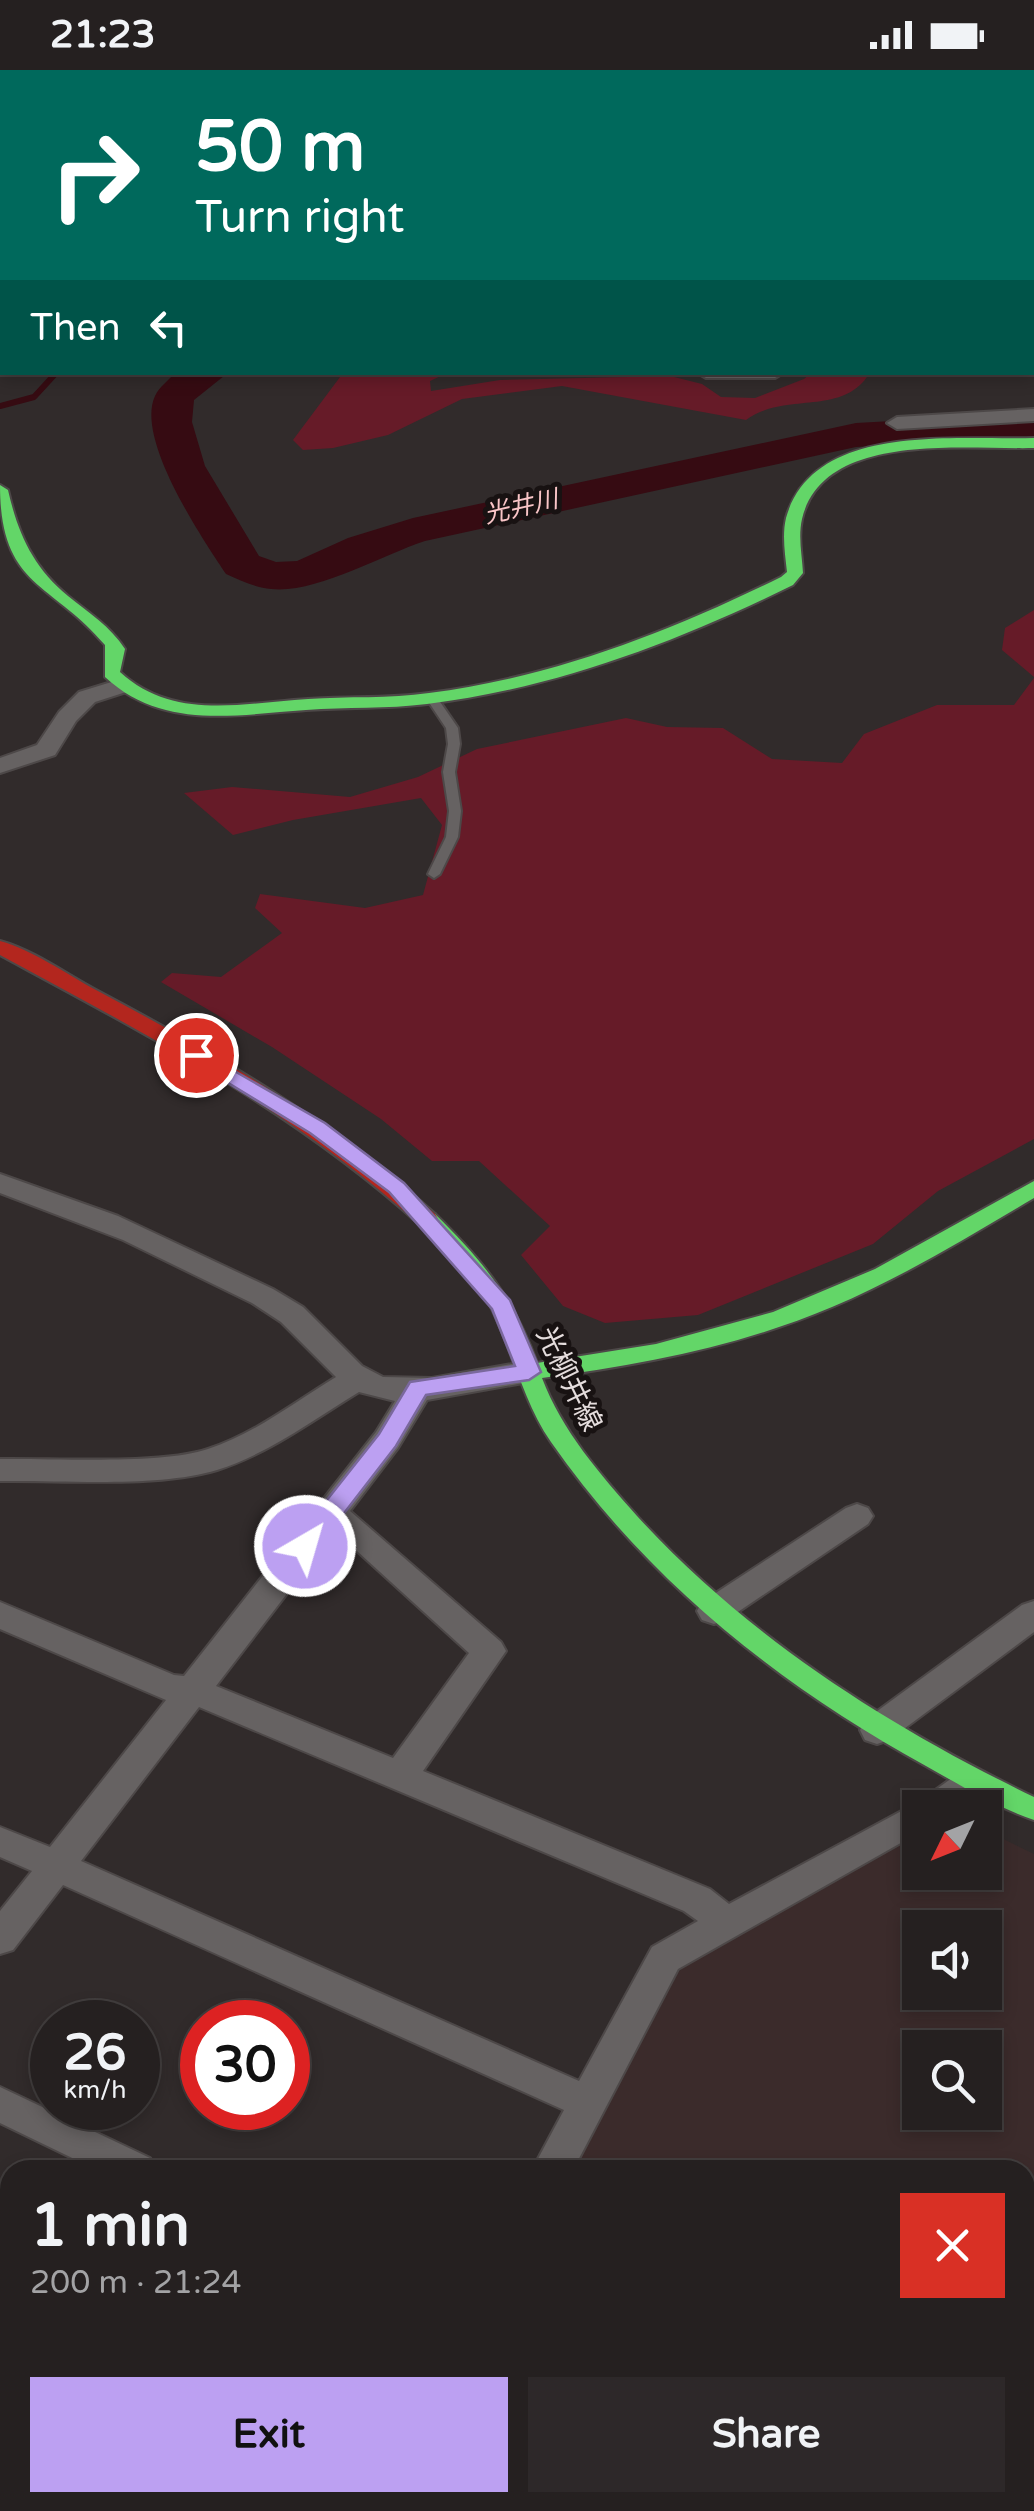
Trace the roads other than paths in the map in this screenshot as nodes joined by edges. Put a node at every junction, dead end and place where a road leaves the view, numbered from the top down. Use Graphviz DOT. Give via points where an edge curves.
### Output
graph roads {
  1 [pos="1034,415"];
  2 [pos="898,423"];
  3 [pos="1034,443"];
  4 [pos="0,490"];
  5 [pos="118,687"];
  6 [pos="432,698"];
  7 [pos="0,766"];
  8 [pos="434,874"];
  9 [pos="0,947"];
  10 [pos="0,1183"];
  11 [pos="1034,1188"];
  12 [pos="529,1372"];
  13 [pos="356,1380"];
  14 [pos="418,1388"];
  15 [pos="0,1470"];
  16 [pos="857,1516"];
  17 [pos="328,1517"];
  18 [pos="714,1610"];
  19 [pos="1034,1614"];
  20 [pos="0,1615"];
  21 [pos="192,1690"];
  22 [pos="877,1730"];
  23 [pos="399,1777"];
  24 [pos="972,1783"];
  25 [pos="961,1790"];
  26 [pos="1034,1809"];
  27 [pos="902,1825"];
  28 [pos="0,1840"];
  29 [pos="58,1865"];
  30 [pos="724,1922"];
  31 [pos="0,1940"];
  32 [pos="588,2103"];
  33 [pos="0,2104"];
  34 [pos="115,2160"];
  35 [pos="557,2160"];
  1 -- 2 [label="street"];
  3 -- 6 [label="street" via="843,460 796,512 795,573 787,581 672,636 570,669"];
  4 -- 5 [label="street" via="9,534 26,566 116,649 111,673"];
  5 -- 6 [label="street" via="206,713"];
  5 -- 7 [label="street" via="87,697 46,750"];
  6 -- 8 [label="lane" via="452,728 449,772 456,810"];
  9 -- 12 [label="street, 光柳井線" via="272,1100 397,1188 502,1306"];
  10 -- 13 [label="street" via="141,1235 278,1304 312,1330"];
  11 -- 12 [label="street" via="900,1266 749,1330 608,1364"];
  12 -- 14 [label="street"];
  12 -- 18 [label="street, 光柳井線" via="555,1430 604,1498"];
  13 -- 14 [label="street"];
  13 -- 15 [label="street" via="210,1461"];
  14 -- 17 [label="street" via="388,1440"];
  16 -- 18 [label="street"];
  17 -- 21 [label="street"];
  17 -- 23 [label="street" via="345,1521 489,1651"];
  18 -- 22 [label="street, 光柳井線"];
  19 -- 22 [label="street"];
  20 -- 21 [label="street" via="170,1688"];
  21 -- 23 [label="street"];
  21 -- 29 [label="street"];
  22 -- 24 [label="street, 光柳井線"];
  23 -- 30 [label="street" via="697,1900"];
  24 -- 25 [label="street"];
  24 -- 26 [label="street, 光柳井線"];
  27 -- 30 [label="street"];
  28 -- 29 [label="street"];
  29 -- 31 [label="street"];
  29 -- 32 [label="street"];
  30 -- 32 [label="street" via="665,1958"];
  32 -- 35 [label="street"];
  33 -- 34 [label="street"];
}
